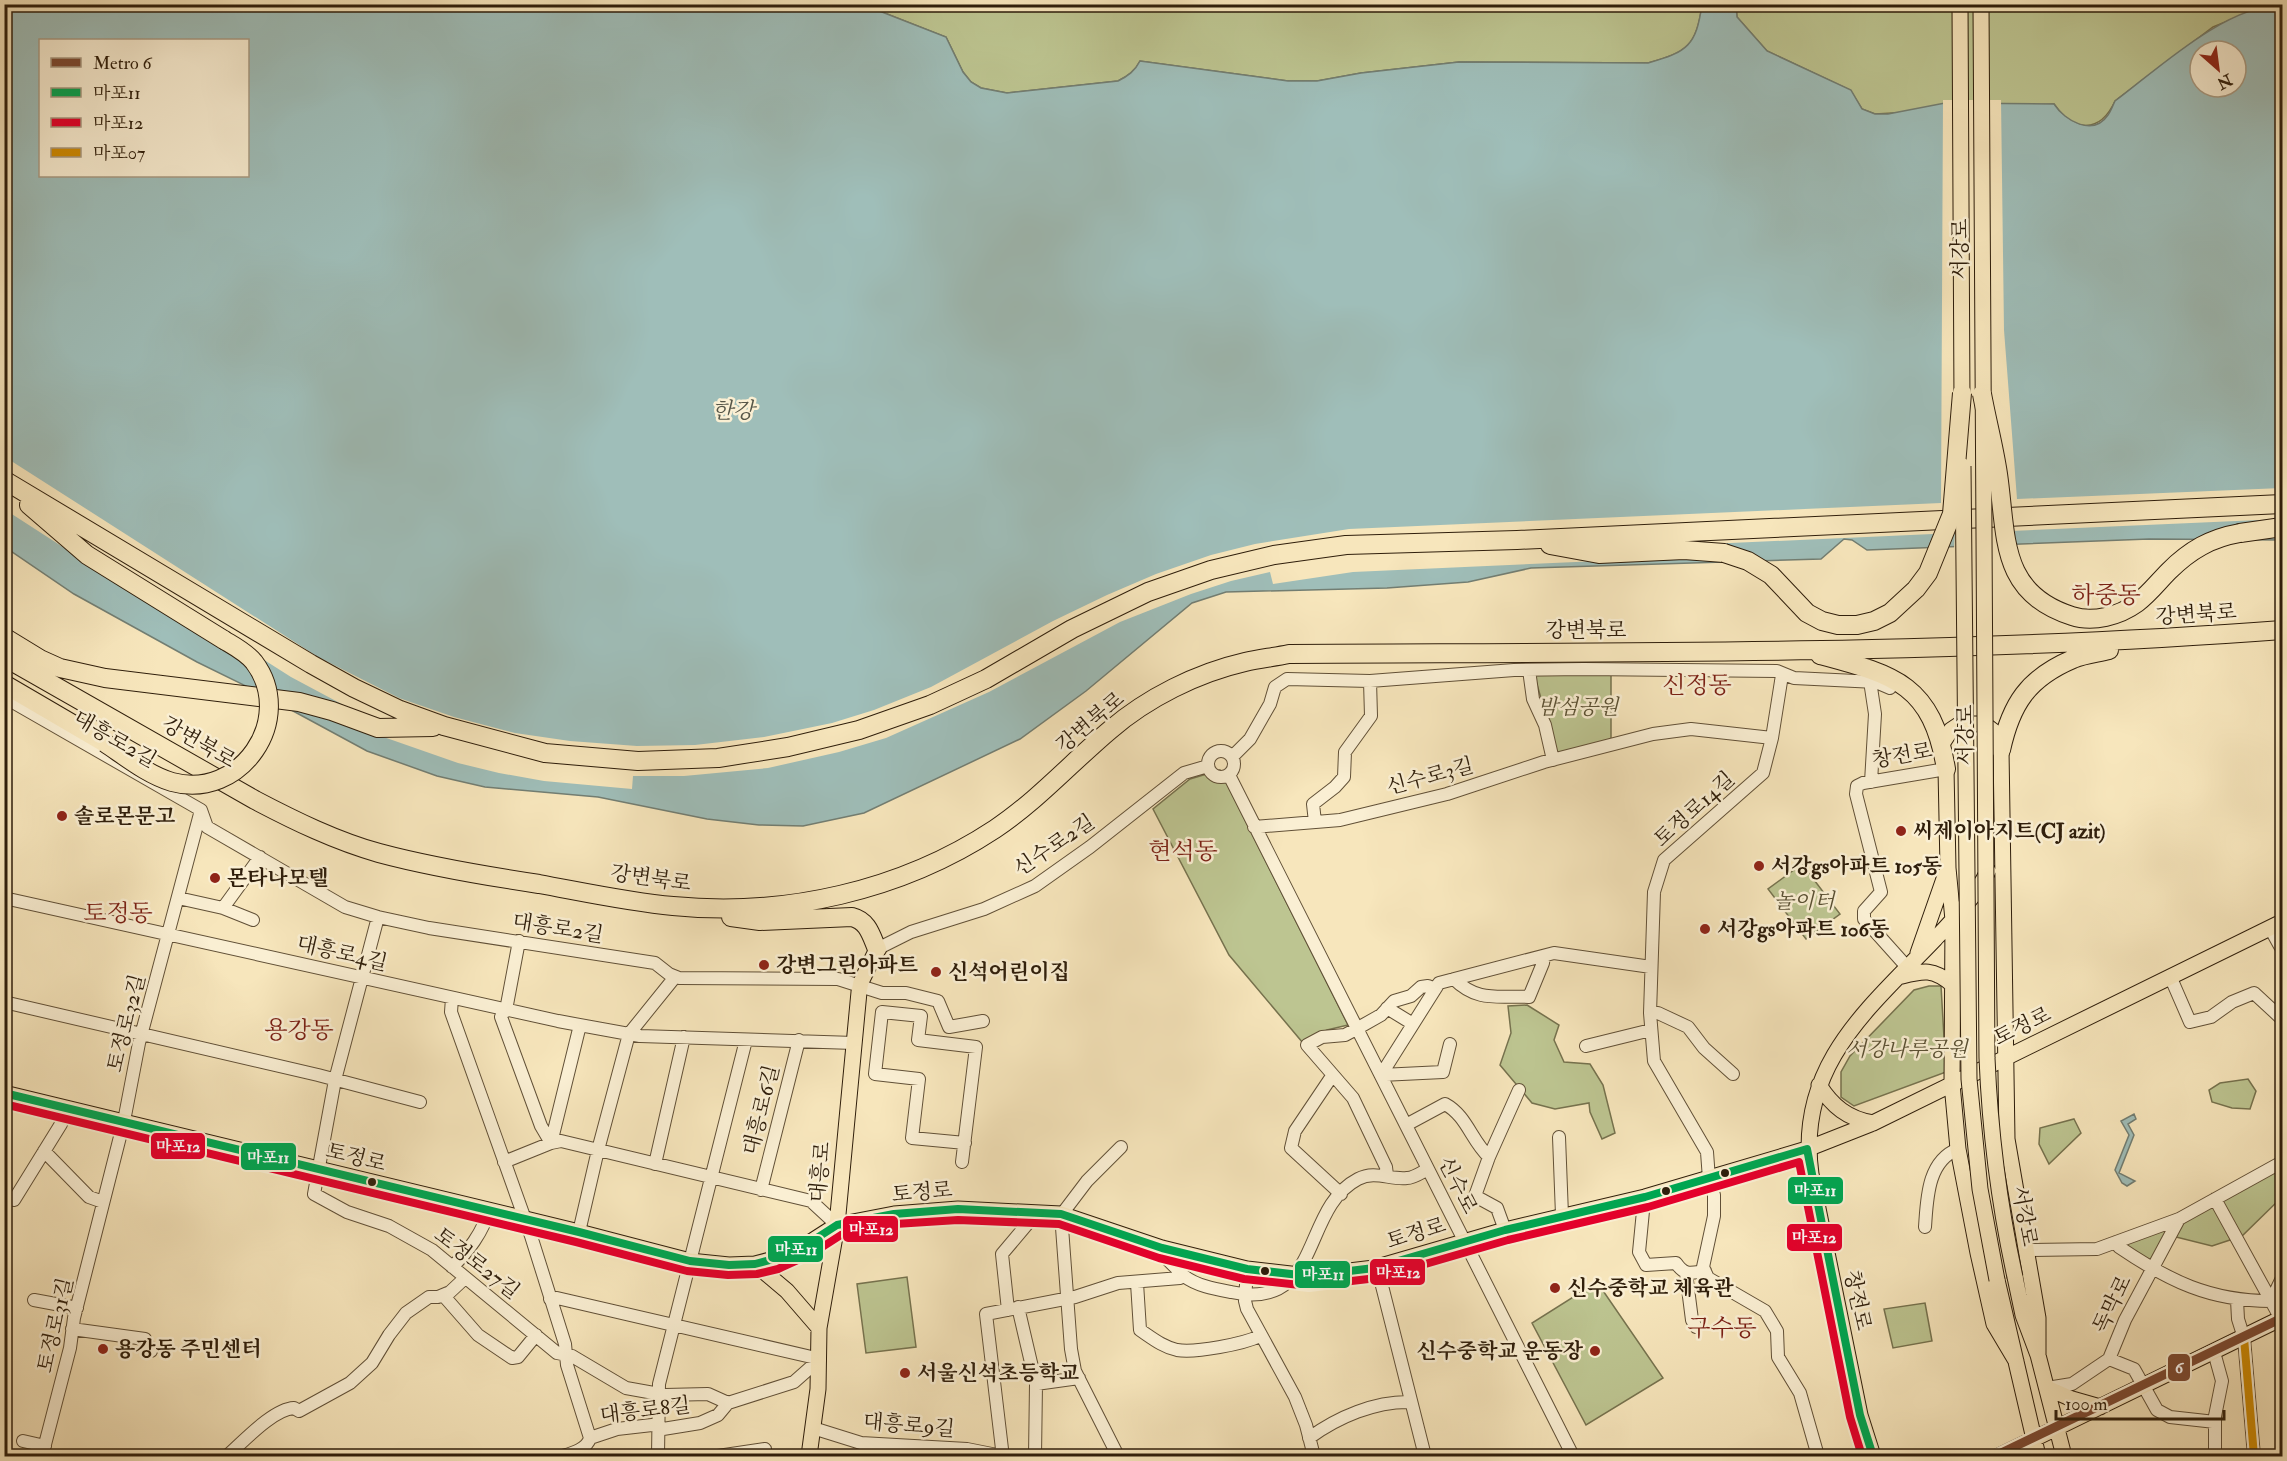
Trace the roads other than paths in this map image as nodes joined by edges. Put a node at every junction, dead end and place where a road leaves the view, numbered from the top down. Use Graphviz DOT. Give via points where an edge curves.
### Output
graph roads {
  1 [pos="1960,4"];
  2 [pos="1981,4"];
  3 [pos="1962,393"];
  4 [pos="1982,394"];
  5 [pos="4,482"];
  6 [pos="2283,504"];
  7 [pos="2283,527"];
  8 [pos="1517,540"];
  9 [pos="2283,630"];
  10 [pos="4,637"];
  11 [pos="2143,641"];
  12 [pos="1801,650"];
  13 [pos="6,659"];
  14 [pos="1529,670"];
  15 [pos="1782,675"];
  16 [pos="1370,681"];
  17 [pos="1870,681"];
  18 [pos="4,684"];
  19 [pos="4,697"];
  20 [pos="1932,718"];
  21 [pos="444,726"];
  22 [pos="1772,738"];
  23 [pos="1942,744"];
  24 [pos="2001,750"];
  25 [pos="1232,757"];
  26 [pos="1552,760"];
  27 [pos="1208,766"];
  28 [pos="1947,769"];
  29 [pos="1229,775"];
  30 [pos="1871,782"];
  31 [pos="201,810"];
  32 [pos="1316,822"];
  33 [pos="1254,827"];
  34 [pos="2002,841"];
  35 [pos="260,857"];
  36 [pos="1948,868"];
  37 [pos="4,898"];
  38 [pos="178,898"];
  39 [pos="223,908"];
  40 [pos="711,908"];
  41 [pos="378,917"];
  42 [pos="253,920"];
  43 [pos="1953,920"];
  44 [pos="2276,925"];
  45 [pos="169,935"];
  46 [pos="519,941"];
  47 [pos="2283,946"];
  48 [pos="877,949"];
  49 [pos="1544,956"];
  50 [pos="1651,967"];
  51 [pos="1907,967"];
  52 [pos="675,976"];
  53 [pos="2170,976"];
  54 [pos="362,978"];
  55 [pos="1454,979"];
  56 [pos="1953,985"];
  57 [pos="860,987"];
  58 [pos="1436,989"];
  59 [pos="452,998"];
  60 [pos="4,1002"];
  61 [pos="1387,1008"];
  62 [pos="505,1010"];
  63 [pos="1650,1013"];
  64 [pos="2283,1019"];
  65 [pos="983,1021"];
  66 [pos="1413,1024"];
  67 [pos="580,1025"];
  68 [pos="1358,1028"];
  69 [pos="1651,1030"];
  70 [pos="141,1034"];
  71 [pos="629,1034"];
  72 [pos="684,1037"];
  73 [pos="746,1040"];
  74 [pos="799,1040"];
  75 [pos="854,1043"];
  76 [pos="1450,1044"];
  77 [pos="1586,1046"];
  78 [pos="2005,1058"];
  79 [pos="1732,1074"];
  80 [pos="1381,1075"];
  81 [pos="1332,1076"];
  82 [pos="335,1080"];
  83 [pos="1819,1084"];
  84 [pos="1952,1084"];
  85 [pos="1519,1090"];
  86 [pos="4,1093"];
  87 [pos="420,1102"];
  88 [pos="68,1108"];
  89 [pos="124,1121"];
  90 [pos="1873,1123"];
  91 [pos="1406,1125"];
  92 [pos="1559,1137"];
  93 [pos="551,1143"];
  94 [pos="964,1143"];
  95 [pos="1121,1147"];
  96 [pos="1808,1149"];
  97 [pos="1958,1149"];
  98 [pos="598,1150"];
  99 [pos="44,1152"];
  100 [pos="1489,1157"];
  101 [pos="504,1162"];
  102 [pos="962,1162"];
  103 [pos="2283,1162"];
  104 [pos="655,1164"];
  105 [pos="1428,1169"];
  106 [pos="318,1170"];
  107 [pos="1387,1175"];
  108 [pos="711,1178"];
  109 [pos="1709,1179"];
  110 [pos="761,1190"];
  111 [pos="1341,1194"];
  112 [pos="1639,1199"];
  113 [pos="2215,1199"];
  114 [pos="14,1200"];
  115 [pos="103,1202"];
  116 [pos="488,1211"];
  117 [pos="1061,1214"];
  118 [pos="1562,1215"];
  119 [pos="523,1218"];
  120 [pos="2179,1219"];
  121 [pos="837,1225"];
  122 [pos="1926,1227"];
  123 [pos="1505,1230"];
  124 [pos="579,1232"];
  125 [pos="1465,1241"];
  126 [pos="2116,1242"];
  127 [pos="1162,1248"];
  128 [pos="2026,1250"];
  129 [pos="690,1261"];
  130 [pos="755,1264"];
  131 [pos="452,1267"];
  132 [pos="1374,1268"];
  133 [pos="2153,1268"];
  134 [pos="1248,1269"];
  135 [pos="1705,1271"];
  136 [pos="1686,1273"];
  137 [pos="1296,1275"];
  138 [pos="1184,1276"];
  139 [pos="465,1278"];
  140 [pos="2283,1278"];
  141 [pos="1137,1283"];
  142 [pos="443,1295"];
  143 [pos="1245,1295"];
  144 [pos="1066,1298"];
  145 [pos="550,1299"];
  146 [pos="34,1300"];
  147 [pos="2238,1300"];
  148 [pos="2271,1301"];
  149 [pos="77,1308"];
  150 [pos="1013,1309"];
  151 [pos="2282,1319"];
  152 [pos="674,1326"];
  153 [pos="1696,1327"];
  154 [pos="819,1328"];
  155 [pos="72,1329"];
  156 [pos="536,1335"];
  157 [pos="1260,1336"];
  158 [pos="2244,1338"];
  159 [pos="151,1351"];
  160 [pos="2214,1352"];
  161 [pos="566,1354"];
  162 [pos="2038,1355"];
  163 [pos="819,1359"];
  164 [pos="2109,1359"];
  165 [pos="2016,1361"];
  166 [pos="1079,1378"];
  167 [pos="1036,1384"];
  168 [pos="2145,1386"];
  169 [pos="2047,1388"];
  170 [pos="658,1394"];
  171 [pos="1411,1402"];
  172 [pos="728,1403"];
  173 [pos="2100,1407"];
  174 [pos="2215,1422"];
  175 [pos="658,1427"];
  176 [pos="813,1428"];
  177 [pos="2058,1428"];
  178 [pos="590,1438"];
  179 [pos="1309,1438"];
  180 [pos="2034,1439"];
  181 [pos="23,1441"];
  182 [pos="765,1449"];
  183 [pos="44,1451"];
  184 [pos="952,1452"];
  185 [pos="569,1455"];
  186 [pos="227,1456"];
  187 [pos="658,1456"];
  188 [pos="717,1456"];
  189 [pos="809,1456"];
  190 [pos="1001,1456"];
  191 [pos="1035,1456"];
  192 [pos="1118,1456"];
  193 [pos="1314,1456"];
  194 [pos="1425,1456"];
  195 [pos="1573,1456"];
  196 [pos="1818,1456"];
  197 [pos="1873,1456"];
  198 [pos="1999,1456"];
  199 [pos="2038,1456"];
  200 [pos="2064,1456"];
  201 [pos="2215,1456"];
  202 [pos="2254,1456"];
  1 -- 3 [label="main road, 서강로, bridge"];
  2 -- 4 [label="main road, 서강로, bridge"];
  3 -- 8 [label="highway, bridge" via="1952,514 1928,573 1903,603 1874,621 1857,625 1822,621 1807,613 1771,575 1724,553 1684,550 1599,554"];
  3 -- 165 [label="main road, 서강로, bridge" via="1969,1079 1980,1189"];
  4 -- 7 [label="highway, bridge" via="2012,565 2031,593 2062,613 2098,618 2119,613 2136,604 2200,546 2218,537"];
  4 -- 162 [label="main road, 서강로, bridge" via="1989,1099 1998,1186 2015,1277 2023,1315"];
  5 -- 18 [label="highway, bridge" via="87,555 253,661 262,675 269,707 265,736 247,761 222,777 208,782 174,783 157,777"];
  5 -- 21 [label="highway" via="345,684"];
  6 -- 8 [label="highway, bridge"];
  8 -- 21 [label="highway" via="1346,545 1274,555 1211,570 1148,592 930,705 859,730 788,747 718,758 638,761 545,753"];
  9 -- 11 [label="highway, 강변북로"];
  10 -- 21 [label="highway" via="60,668 136,683 299,702 378,728"];
  11 -- 12 [label="highway, 강변북로"];
  11 -- 24 [label="highway" via="2074,658 2036,681 2017,701"];
  12 -- 20 [label="highway" via="1888,677 1914,695"];
  12 -- 40 [label="highway, 강변북로" via="1289,654 1244,662 1152,700 1112,728 995,829 896,879 850,893 763,907"];
  13 -- 40 [label="highway, 강변북로" via="255,800 333,838 379,853 506,879 672,906"];
  14 -- 15 [label="street" via="1777,671"];
  14 -- 16 [label="street"];
  14 -- 26 [label="street" via="1533,699 1545,725"];
  15 -- 17 [label="street"];
  15 -- 22 [label="street, 토정로14길"];
  16 -- 25 [label="street" via="1287,679 1275,687 1250,739"];
  16 -- 32 [label="street" via="1371,716 1345,752 1344,777 1313,804"];
  17 -- 20 [label="street" via="1898,691"];
  17 -- 30 [label="street" via="1875,714"];
  19 -- 31 [label="street, 대흥로2길"];
  20 -- 23 [label="highway"];
  22 -- 26 [label="street, 신수로3길" via="1691,729"];
  22 -- 50 [label="street, 토정로14길" via="1763,773 1664,860 1654,891"];
  23 -- 24 [label="main road" via="1960,724 1984,724 1996,733"];
  23 -- 28 [label="highway"];
  24 -- 34 [label="main road"];
  25 -- 27 [label="street" via="1216,752"];
  25 -- 29 [label="street" via="1234,765"];
  26 -- 32 [label="street, 신수로3길" via="1447,794 1340,820"];
  27 -- 29 [label="street" via="1214,776"];
  27 -- 48 [label="street, 신수로2길" via="1184,773 1035,886 984,909 911,932"];
  28 -- 30 [label="street, 창전로"];
  28 -- 36 [label="main road"];
  29 -- 33 [label="street, 신수로"];
  30 -- 51 [label="street, 창전로" via="1857,786 1856,794 1881,892 1863,911 1864,920"];
  31 -- 35 [label="street, 대흥로2길" via="207,827"];
  31 -- 38 [label="street, 토정로32길"];
  32 -- 33 [label="street, 신수로3길"];
  33 -- 68 [label="street, 신수로"];
  34 -- 43 [label="main road" via="1984,879"];
  34 -- 78 [label="main road"];
  35 -- 39 [label="street"];
  35 -- 41 [label="street, 대흥로2길" via="345,907"];
  36 -- 43 [label="main road"];
  36 -- 51 [label="main road"];
  37 -- 45 [label="street"];
  38 -- 39 [label="street"];
  38 -- 45 [label="street, 토정로32길"];
  39 -- 42 [label="street"];
  40 -- 48 [label="highway" via="730,917 760,921 861,919"];
  41 -- 46 [label="street, 대흥로2길"];
  41 -- 54 [label="street"];
  43 -- 51 [label="main road"];
  43 -- 56 [label="main road"];
  44 -- 47 [label="street"];
  44 -- 53 [label="main road, 토정로"];
  45 -- 54 [label="street, 대흥로4길"];
  45 -- 70 [label="street, 토정로32길"];
  46 -- 52 [label="street, 대흥로2길" via="655,963"];
  46 -- 62 [label="street"];
  48 -- 57 [label="main road, 대흥로"];
  49 -- 50 [label="street" via="1554,953"];
  49 -- 55 [label="street"];
  49 -- 55 [label="street" via="1529,998 1486,996 1465,990"];
  50 -- 63 [label="street, 토정로14길"];
  51 -- 56 [label="main road" via="1932,972"];
  51 -- 83 [label="main road, 창전로" via="1850,1029"];
  52 -- 57 [label="street, 대흥로2길" via="838,979"];
  52 -- 71 [label="street"];
  53 -- 64 [label="street" via="2190,1022 2211,1017 2254,993"];
  53 -- 78 [label="main road, 토정로"];
  54 -- 59 [label="street, 대흥로4길"];
  54 -- 82 [label="street"];
  55 -- 58 [label="street" via="1439,983"];
  56 -- 84 [label="main road"];
  57 -- 65 [label="street" via="938,1001 949,1027"];
  57 -- 75 [label="main road, 대흥로"];
  58 -- 61 [label="street" via="1420,987"];
  58 -- 66 [label="street"];
  59 -- 62 [label="street, 대흥로4길"];
  59 -- 101 [label="street" via="451,1012"];
  60 -- 70 [label="street"];
  61 -- 66 [label="street"];
  61 -- 68 [label="street"];
  62 -- 67 [label="street, 대흥로4길"];
  62 -- 93 [label="street" via="501,1017"];
  63 -- 69 [label="street, 토정로14길"];
  63 -- 79 [label="street" via="1688,1027"];
  66 -- 80 [label="street"];
  67 -- 71 [label="street, 대흥로4길"];
  67 -- 93 [label="street"];
  68 -- 80 [label="street, 신수로"];
  68 -- 81 [label="street" via="1307,1045"];
  69 -- 77 [label="street"];
  69 -- 109 [label="street, 토정로14길" via="1654,1060 1707,1152"];
  70 -- 82 [label="street"];
  70 -- 89 [label="street, 토정로32길"];
  71 -- 72 [label="street, 대흥로4길"];
  71 -- 98 [label="street"];
  72 -- 73 [label="street, 대흥로4길"];
  72 -- 104 [label="street"];
  73 -- 74 [label="street, 대흥로4길"];
  73 -- 108 [label="street, 대흥로6길"];
  74 -- 75 [label="street, 대흥로4길"];
  74 -- 110 [label="street, 대흥로6길"];
  75 -- 121 [label="main road, 대흥로"];
  76 -- 80 [label="street" via="1443,1072"];
  78 -- 84 [label="main road, 토정로"];
  78 -- 128 [label="main road" via="2007,1139"];
  80 -- 91 [label="street, 신수로"];
  81 -- 107 [label="street" via="1353,1098"];
  81 -- 111 [label="street" via="1295,1131 1291,1148"];
  82 -- 87 [label="street"];
  82 -- 106 [label="street"];
  83 -- 90 [label="main road" via="1840,1110 1852,1118"];
  83 -- 96 [label="main road, 창전로"];
  84 -- 90 [label="main road, 토정로"];
  84 -- 97 [label="main road"];
  85 -- 100 [label="street"];
  86 -- 88 [label="main road, 토정로"];
  88 -- 89 [label="main road, 토정로"];
  88 -- 99 [label="street"];
  89 -- 106 [label="main road, 토정로"];
  89 -- 115 [label="street, 토정로31길"];
  90 -- 96 [label="main road, 토정로"];
  91 -- 100 [label="street, 신수로" via="1445,1104 1457,1111"];
  91 -- 105 [label="street, 신수로"];
  92 -- 118 [label="street"];
  93 -- 98 [label="street" via="561,1141"];
  93 -- 101 [label="street"];
  94 -- 94 [label="street" via="976,1047 918,1040 921,1016 882,1012 875,1074 919,1079 912,1138"];
  94 -- 102 [label="street"];
  95 -- 117 [label="street"];
  96 -- 109 [label="main road, 토정로"];
  96 -- 197 [label="main road, 창전로" via="1860,1415"];
  97 -- 122 [label="street" via="1942,1159 1934,1173 1928,1192"];
  97 -- 165 [label="main road" via="1994,1324"];
  98 -- 104 [label="street"];
  98 -- 124 [label="street"];
  99 -- 114 [label="street"];
  99 -- 115 [label="street" via="89,1197"];
  100 -- 123 [label="street" via="1475,1196 1497,1208"];
  101 -- 119 [label="street"];
  103 -- 113 [label="street, 서강로"];
  104 -- 108 [label="street"];
  105 -- 107 [label="street" via="1408,1179"];
  105 -- 125 [label="street, 신수로"];
  106 -- 116 [label="main road, 토정로"];
  106 -- 131 [label="street, 토정로27길" via="314,1194 346,1212 389,1226 432,1250"];
  107 -- 111 [label="street" via="1359,1178"];
  108 -- 110 [label="street"];
  108 -- 129 [label="street"];
  109 -- 112 [label="main road, 토정로"];
  109 -- 135 [label="street, 토정로14길" via="1714,1216"];
  110 -- 121 [label="street" via="811,1201"];
  111 -- 137 [label="street"];
  112 -- 118 [label="main road, 토정로"];
  112 -- 136 [label="street" via="1643,1211 1639,1252 1646,1265 1676,1263"];
  113 -- 120 [label="street, 서강로"];
  113 -- 148 [label="street"];
  115 -- 149 [label="street, 토정로31길"];
  116 -- 119 [label="main road, 토정로"];
  116 -- 131 [label="street" via="485,1224"];
  117 -- 121 [label="main road, 토정로" via="958,1209 894,1214"];
  117 -- 127 [label="main road, 토정로"];
  117 -- 144 [label="street"];
  117 -- 150 [label="street" via="1029,1222 1002,1254"];
  118 -- 123 [label="main road, 토정로"];
  119 -- 124 [label="main road, 토정로"];
  119 -- 145 [label="street"];
  120 -- 126 [label="street, 서강로"];
  120 -- 133 [label="street, 독막로"];
  121 -- 130 [label="main road, 토정로" via="809,1243"];
  121 -- 154 [label="main road, 대흥로"];
  123 -- 125 [label="main road, 토정로"];
  124 -- 129 [label="main road, 토정로"];
  125 -- 132 [label="main road, 토정로"];
  125 -- 195 [label="street, 신수로"];
  126 -- 128 [label="street, 서강로" via="2097,1249"];
  126 -- 133 [label="street"];
  127 -- 134 [label="main road, 토정로"];
  127 -- 138 [label="street" via="1164,1256"];
  128 -- 162 [label="main road" via="2038,1318"];
  129 -- 130 [label="main road, 토정로"];
  129 -- 152 [label="street"];
  130 -- 154 [label="main road" via="787,1291"];
  131 -- 139 [label="street, 토정로27길"];
  132 -- 137 [label="main road, 토정로"];
  132 -- 171 [label="street" via="1380,1278"];
  133 -- 147 [label="street" via="2187,1286"];
  133 -- 164 [label="street, 독막로"];
  134 -- 137 [label="main road, 토정로"];
  134 -- 143 [label="street"];
  135 -- 136 [label="street"];
  135 -- 196 [label="street" via="1708,1278 1765,1311 1777,1331 1778,1357 1800,1393"];
  136 -- 153 [label="street"];
  137 -- 143 [label="street" via="1278,1291"];
  138 -- 141 [label="street"];
  138 -- 143 [label="street" via="1206,1286"];
  139 -- 142 [label="street"];
  139 -- 156 [label="street, 토정로27길"];
  140 -- 148 [label="street"];
  141 -- 144 [label="street" via="1118,1283"];
  141 -- 157 [label="street" via="1140,1330 1159,1343 1178,1350 1212,1348"];
  142 -- 156 [label="street" via="478,1335 512,1358 518,1357"];
  142 -- 186 [label="street" via="429,1297 406,1313 372,1363 350,1383 299,1411 289,1408 262,1425"];
  143 -- 157 [label="street"];
  144 -- 150 [label="street"];
  144 -- 166 [label="street" via="1071,1349"];
  145 -- 152 [label="street"];
  145 -- 161 [label="street"];
  146 -- 149 [label="street"];
  147 -- 148 [label="street"];
  147 -- 158 [label="street"];
  148 -- 151 [label="street"];
  149 -- 155 [label="street, 토정로31길"];
  150 -- 167 [label="street"];
  150 -- 190 [label="street" via="986,1314"];
  151 -- 158 [label="main road"];
  152 -- 163 [label="street"];
  152 -- 170 [label="street"];
  154 -- 163 [label="main road, 대흥로"];
  155 -- 159 [label="street" via="145,1339"];
  155 -- 183 [label="street, 토정로31길"];
  156 -- 161 [label="street, 토정로27길" via="557,1353"];
  157 -- 179 [label="street" via="1295,1397"];
  158 -- 160 [label="main road"];
  158 -- 202 [label="street"];
  160 -- 168 [label="main road"];
  160 -- 174 [label="street" via="2222,1381"];
  161 -- 170 [label="street, 토정로27길" via="626,1388"];
  161 -- 178 [label="street"];
  162 -- 169 [label="main road, 서강로"];
  163 -- 172 [label="street, 대흥로8길" via="794,1382"];
  163 -- 176 [label="main road, 대흥로"];
  164 -- 168 [label="street, 독막로" via="2134,1369"];
  164 -- 169 [label="street, 독막로" via="2072,1384"];
  165 -- 180 [label="main road, 서강로"];
  166 -- 167 [label="street"];
  166 -- 192 [label="street"];
  167 -- 191 [label="street"];
  168 -- 173 [label="main road"];
  168 -- 174 [label="street, 독막로" via="2157,1410 2170,1417"];
  169 -- 173 [label="main road"];
  169 -- 177 [label="main road, 서강로"];
  170 -- 172 [label="street, 토정로27길" via="708,1394"];
  170 -- 175 [label="street"];
  171 -- 179 [label="street" via="1354,1411"];
  171 -- 194 [label="street"];
  172 -- 175 [label="street, 대흥로8길" via="718,1415 700,1423"];
  173 -- 177 [label="main road"];
  174 -- 201 [label="street"];
  175 -- 178 [label="street, 대흥로8길" via="617,1430"];
  175 -- 187 [label="street"];
  176 -- 184 [label="street, 대흥로9길" via="861,1443"];
  176 -- 189 [label="main road, 대흥로"];
  177 -- 180 [label="main road"];
  177 -- 200 [label="main road, 서강로"];
  178 -- 185 [label="street, 대흥로8길"];
  179 -- 193 [label="street"];
  180 -- 198 [label="main road"];
  180 -- 199 [label="main road, 서강로"];
  181 -- 183 [label="street"];
  182 -- 188 [label="street"];
  184 -- 190 [label="street, 대흥로9길" via="967,1449"];
}
